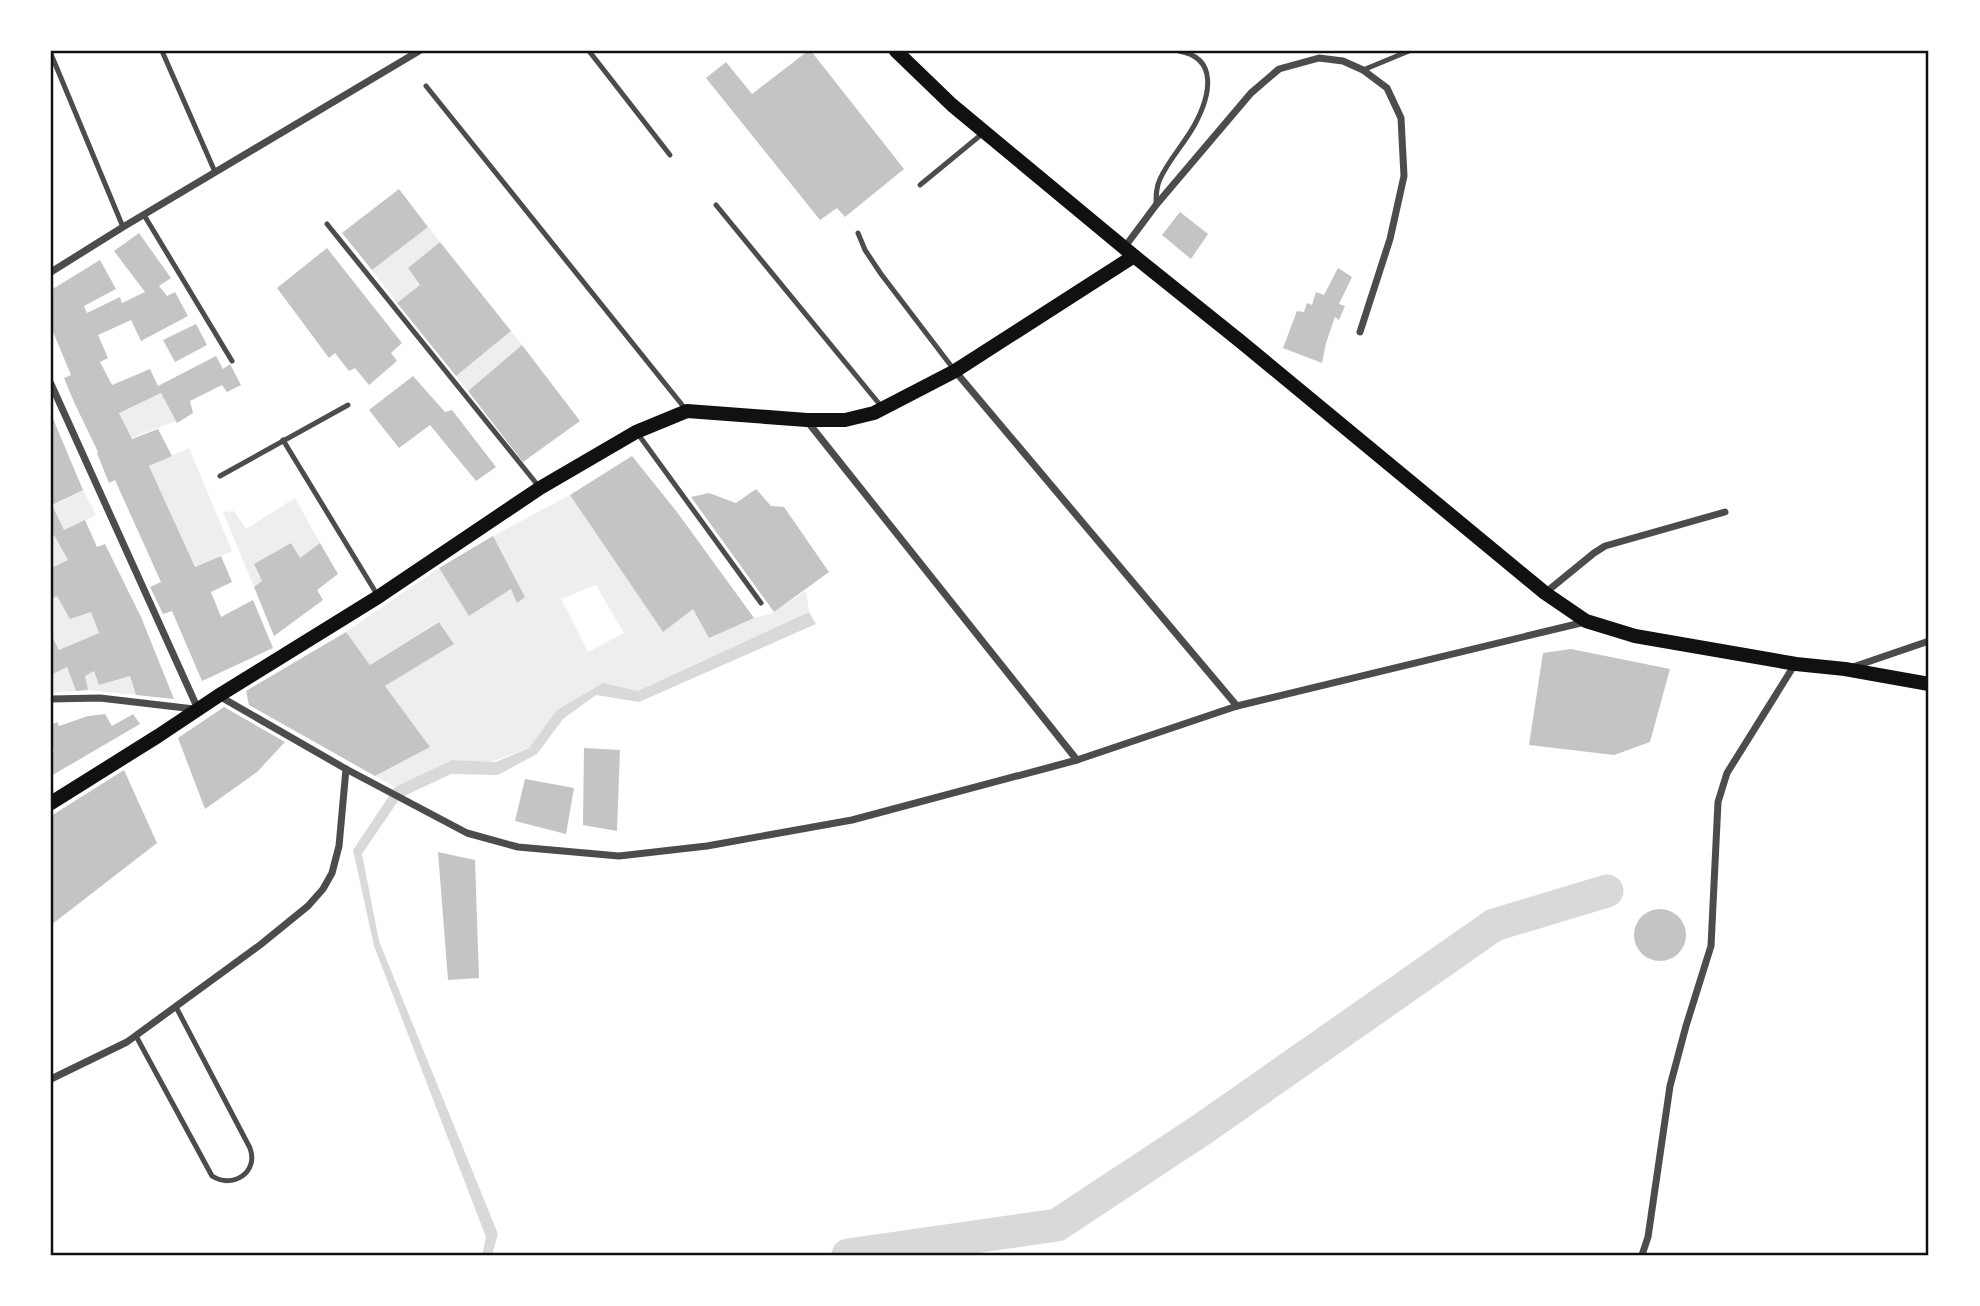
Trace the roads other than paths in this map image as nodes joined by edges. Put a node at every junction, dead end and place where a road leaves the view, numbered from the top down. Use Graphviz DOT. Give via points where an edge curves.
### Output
graph roads {
  1 [pos="162,51"];
  2 [pos="419,51"];
  3 [pos="589,51"];
  4 [pos="896,51"];
  5 [pos="1179,51"];
  6 [pos="1409,51"];
  7 [pos="51,54"];
  8 [pos="1363,70"];
  9 [pos="426,86"];
  10 [pos="985,132"];
  11 [pos="670,155"];
  12 [pos="215,172"];
  13 [pos="920,185"];
  14 [pos="716,205"];
  15 [pos="1156,205"];
  16 [pos="144,215"];
  17 [pos="327,224"];
  18 [pos="123,227"];
  19 [pos="858,233"];
  20 [pos="1129,252"];
  21 [pos="51,272"];
  22 [pos="1360,332"];
  23 [pos="232,361"];
  24 [pos="955,370"];
  25 [pos="51,384"];
  26 [pos="348,405"];
  27 [pos="883,408"];
  28 [pos="687,411"];
  29 [pos="807,420"];
  30 [pos="636,432"];
  31 [pos="283,440"];
  32 [pos="220,475"];
  33 [pos="540,488"];
  34 [pos="1725,512"];
  35 [pos="1545,593"];
  36 [pos="379,597"];
  37 [pos="761,603"];
  38 [pos="1586,621"];
  39 [pos="1929,641"];
  40 [pos="1796,664"];
  41 [pos="1845,669"];
  42 [pos="1929,684"];
  43 [pos="218,696"];
  44 [pos="51,699"];
  45 [pos="1237,706"];
  46 [pos="198,709"];
  47 [pos="1077,760"];
  48 [pos="346,769"];
  49 [pos="51,803"];
  50 [pos="176,1007"];
  51 [pos="136,1036"];
  52 [pos="51,1079"];
  53 [pos="1642,1255"];
  1 -- 12 [label="lane"];
  2 -- 12 [label="street"];
  3 -- 11 [label="lane"];
  4 -- 10 [label="main road"];
  5 -- 15 [label="lane" via="1204,63 1209,78 1195,123 1160,179"];
  6 -- 8 [label="lane"];
  7 -- 18 [label="lane"];
  8 -- 15 [label="street" via="1319,58 1279,69 1251,93"];
  8 -- 22 [label="street" via="1387,88 1402,118 1404,176 1390,239"];
  9 -- 28 [label="lane"];
  10 -- 13 [label="lane"];
  10 -- 20 [label="main road"];
  12 -- 16 [label="street"];
  14 -- 27 [label="lane"];
  15 -- 20 [label="street"];
  16 -- 18 [label="street"];
  16 -- 23 [label="lane"];
  17 -- 33 [label="lane"];
  18 -- 21 [label="street"];
  19 -- 24 [label="lane" via="881,274"];
  20 -- 24 [label="main road"];
  20 -- 35 [label="main road"];
  24 -- 27 [label="main road"];
  24 -- 45 [label="street"];
  25 -- 46 [label="street"];
  26 -- 31 [label="lane"];
  27 -- 29 [label="main road" via="845,420"];
  28 -- 29 [label="main road"];
  28 -- 30 [label="main road"];
  29 -- 47 [label="street"];
  30 -- 33 [label="main road"];
  30 -- 37 [label="lane"];
  31 -- 32 [label="lane"];
  31 -- 36 [label="lane"];
  33 -- 36 [label="main road"];
  34 -- 35 [label="street" via="1605,547"];
  35 -- 38 [label="main road"];
  36 -- 43 [label="main road"];
  38 -- 40 [label="main road" via="1635,635"];
  38 -- 45 [label="street"];
  39 -- 41 [label="street"];
  40 -- 41 [label="main road"];
  40 -- 53 [label="street" via="1727,773 1718,802 1711,946 1670,1086"];
  41 -- 42 [label="main road"];
  43 -- 46 [label="main road"];
  43 -- 48 [label="street"];
  44 -- 46 [label="street" via="100,698"];
  45 -- 47 [label="street"];
  46 -- 49 [label="main road"];
  47 -- 48 [label="street" via="852,820 707,846 619,856 518,847 467,833"];
  48 -- 50 [label="street" via="339,845 323,889 260,946"];
  50 -- 51 [label="street"];
  50 -- 51 [label="lane" via="250,1148 252,1165 246,1172 228,1181 212,1176"];
  51 -- 52 [label="street"];
}
